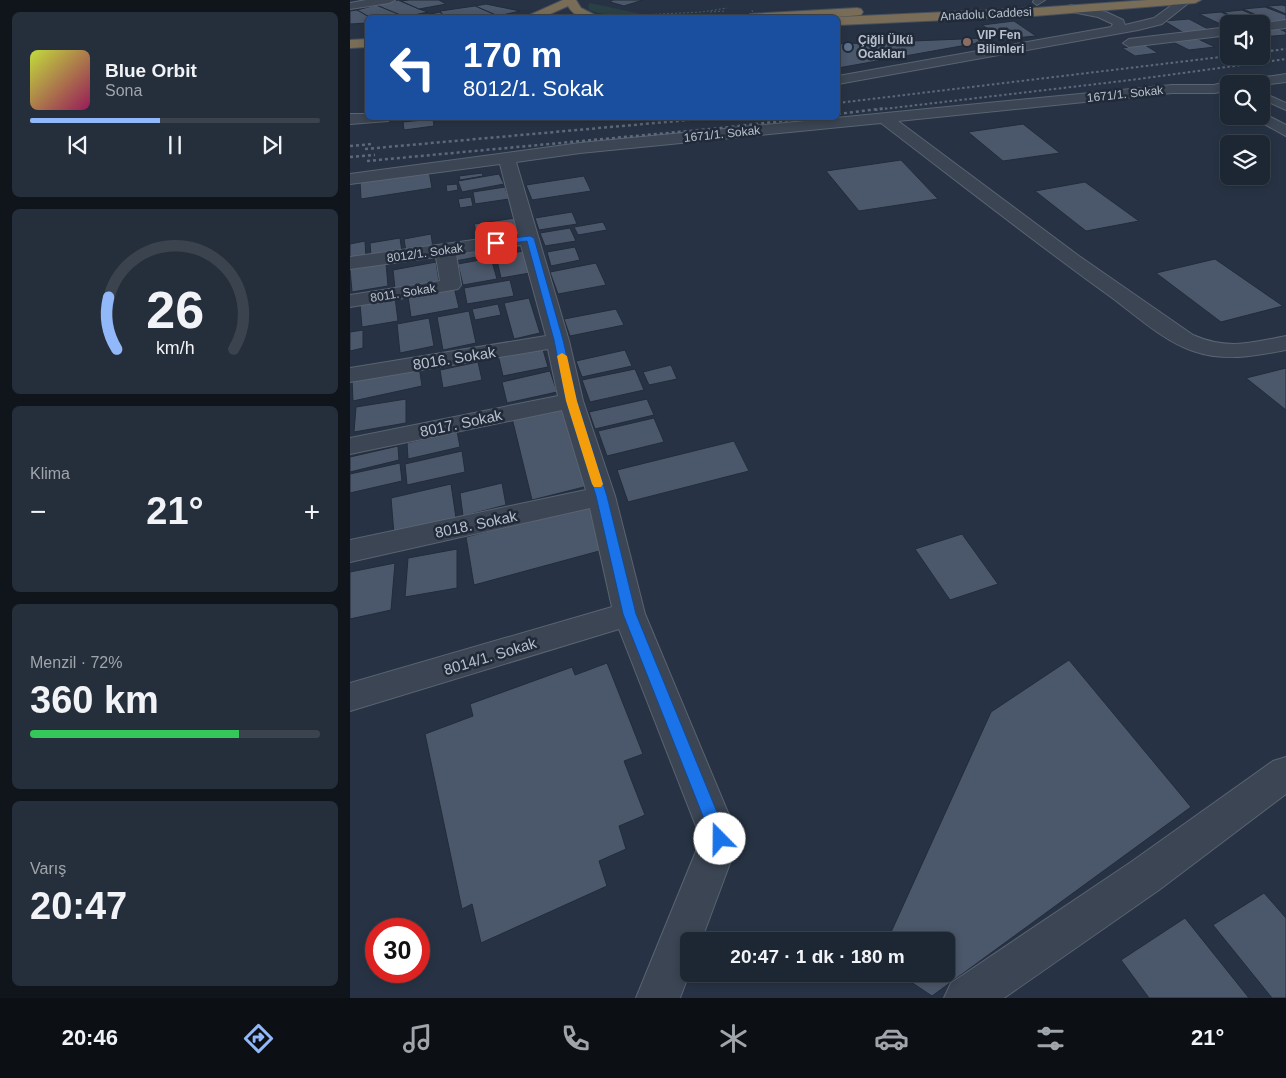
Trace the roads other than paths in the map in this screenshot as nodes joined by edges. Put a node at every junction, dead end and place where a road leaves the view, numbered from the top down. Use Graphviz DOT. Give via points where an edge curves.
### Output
graph roads {
  1 [pos="389,0"];
  2 [pos="570,0"];
  3 [pos="1190,0"];
  4 [pos="1039,1"];
  5 [pos="1067,5"];
  6 [pos="350,6"];
  7 [pos="751,14"];
  8 [pos="536,15"];
  9 [pos="588,15"];
  10 [pos="840,21"];
  11 [pos="1286,24"];
  12 [pos="1270,26"];
  13 [pos="1117,30"];
  14 [pos="1220,32"];
  15 [pos="350,34"];
  16 [pos="365,34"];
  17 [pos="365,43"];
  18 [pos="350,44"];
  19 [pos="1112,45"];
  20 [pos="1034,46"];
  21 [pos="1093,48"];
  22 [pos="1286,78"];
  23 [pos="840,80"];
  24 [pos="1270,80"];
  25 [pos="1220,87"];
  26 [pos="1270,99"];
  27 [pos="1286,107"];
  28 [pos="885,118"];
  29 [pos="350,119"];
  30 [pos="365,119"];
  31 [pos="1270,122"];
  32 [pos="1286,131"];
  33 [pos="506,157"];
  34 [pos="350,179"];
  35 [pos="530,238"];
  36 [pos="444,250"];
  37 [pos="350,264"];
  38 [pos="350,301"];
  39 [pos="558,340"];
  40 [pos="1286,343"];
  41 [pos="350,375"];
  42 [pos="572,401"];
  43 [pos="350,446"];
  44 [pos="601,496"];
  45 [pos="350,551"];
  46 [pos="629,614"];
  47 [pos="350,697"];
  48 [pos="1286,774"];
  49 [pos="658,998"];
  50 [pos="966,998"];
  1 -- 6 [label="street"];
  2 -- 8 [label="highway"];
  2 -- 9 [label="highway" via="576,10"];
  3 -- 5 [label="highway, Anadolu Caddesi"];
  3 -- 13 [label="street" via="1158,21"];
  4 -- 5 [label="highway, Anadolu Caddesi"];
  4 -- 7 [label="highway, Anadolu Caddesi"];
  5 -- 10 [label="highway, Anadolu Caddesi"];
  5 -- 13 [label="street" via="1114,19 1119,23"];
  11 -- 12 [label="street"];
  13 -- 20 [label="street"];
  14 -- 19 [label="street"];
  15 -- 16 [label="highway"];
  17 -- 18 [label="highway"];
  20 -- 21 [label="street" via="1054,52"];
  20 -- 23 [label="street"];
  22 -- 24 [label="street"];
  25 -- 28 [label="street, 1671/1. Sokak"];
  26 -- 27 [label="lane"];
  28 -- 33 [label="street, 1671/1. Sokak"];
  28 -- 40 [label="street" via="1072,260 1185,340 1203,349 1221,352"];
  29 -- 30 [label="street"];
  31 -- 32 [label="street"];
  33 -- 34 [label="street, 1671/1. Sokak"];
  33 -- 35 [label="street"];
  35 -- 36 [label="street, 8012/1. Sokak"];
  35 -- 39 [label="street"];
  36 -- 37 [label="street, 8012/1. Sokak"];
  36 -- 38 [label="street, 8011. Sokak" via="451,285"];
  39 -- 41 [label="street, 8016. Sokak"];
  39 -- 42 [label="street"];
  42 -- 43 [label="street, 8017. Sokak"];
  42 -- 44 [label="street"];
  44 -- 45 [label="street, 8018. Sokak"];
  44 -- 46 [label="street"];
  46 -- 47 [label="street, 8014/1. Sokak"];
  46 -- 49 [label="street" via="720,839"];
  48 -- 50 [label="street" via="1145,876"];
}
